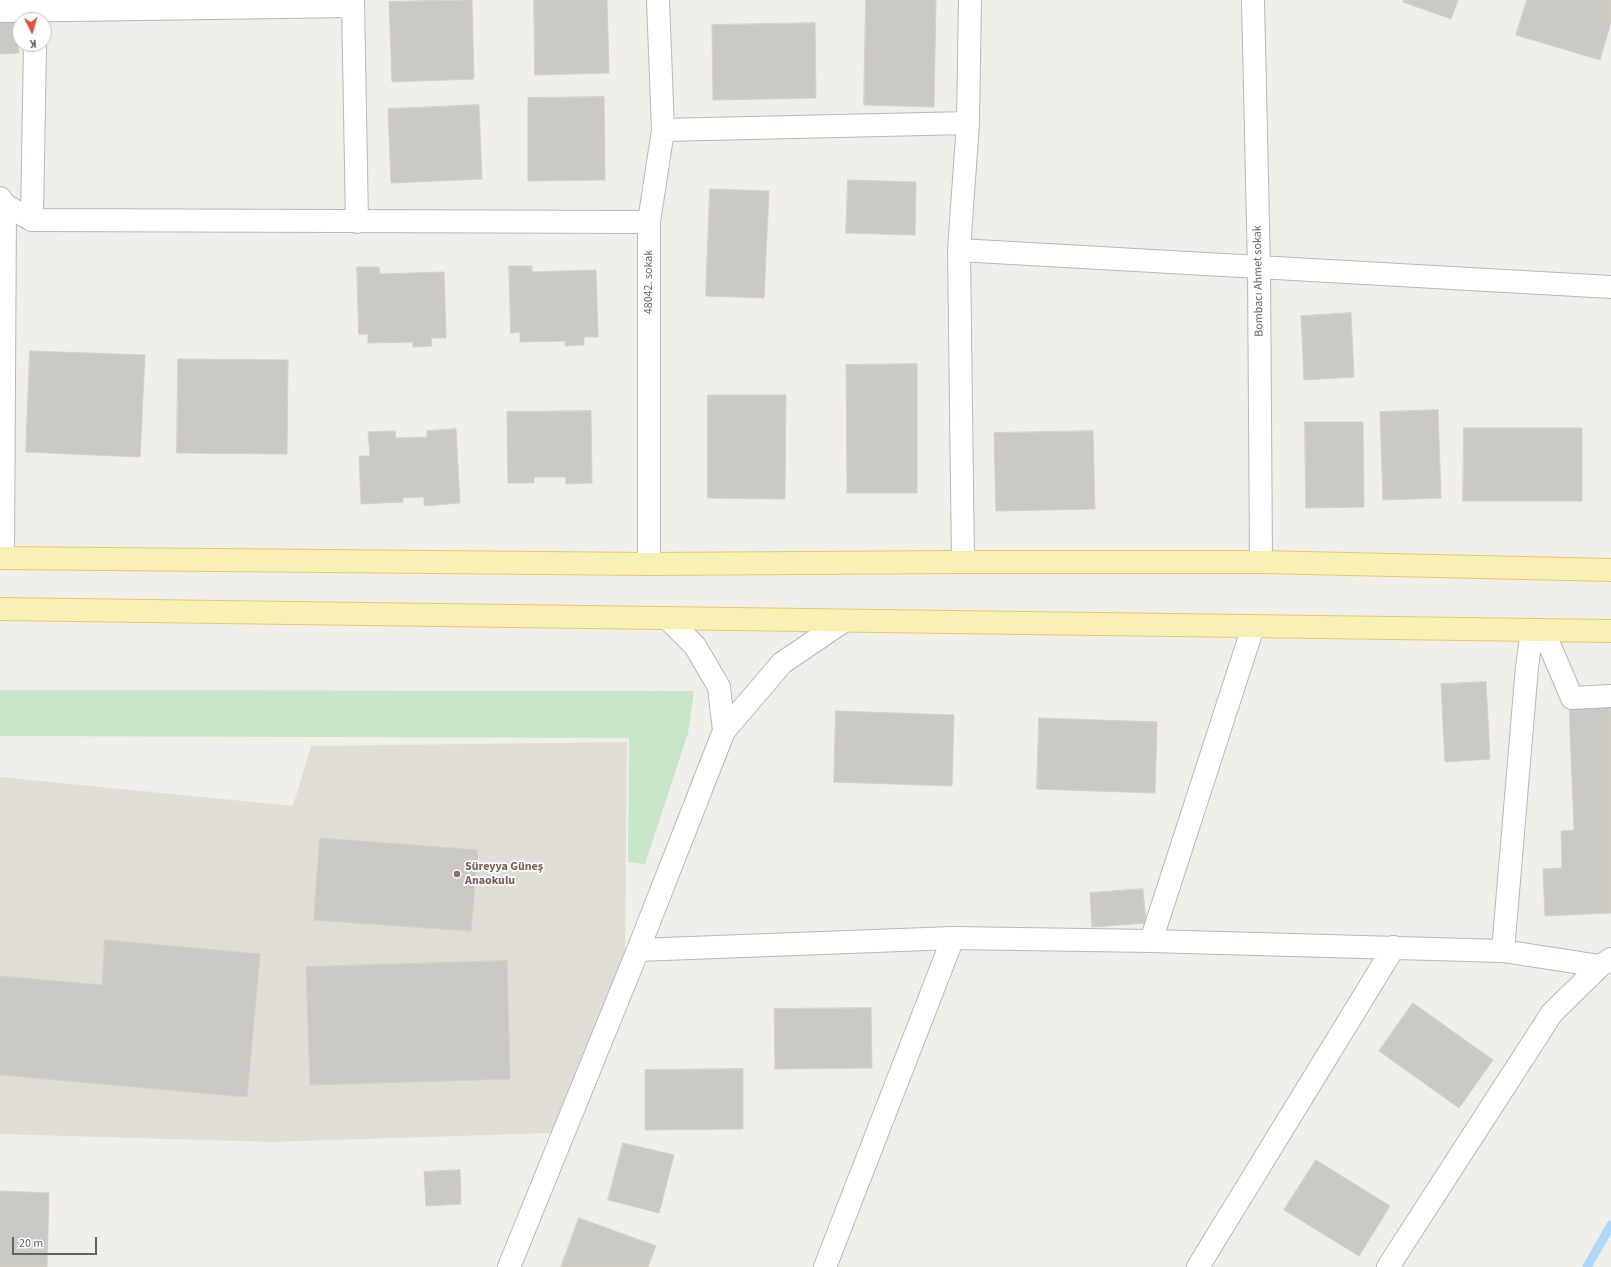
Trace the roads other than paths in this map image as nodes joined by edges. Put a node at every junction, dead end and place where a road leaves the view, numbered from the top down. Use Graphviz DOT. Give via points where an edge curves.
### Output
graph roads {
  1 [pos="658,0"];
  2 [pos="970,0"];
  3 [pos="1254,0"];
  4 [pos="353,3"];
  5 [pos="35,10"];
  6 [pos="0,11"];
  7 [pos="35,52"];
  8 [pos="968,123"];
  9 [pos="663,130"];
  10 [pos="2,202"];
  11 [pos="32,220"];
  12 [pos="357,222"];
  13 [pos="649,222"];
  14 [pos="959,250"];
  15 [pos="1260,268"];
  16 [pos="1611,287"];
  17 [pos="1,558"];
  18 [pos="963,562"];
  19 [pos="1261,562"];
  20 [pos="649,564"];
  21 [pos="1611,570"];
  22 [pos="0,609"];
  23 [pos="667,618"];
  24 [pos="844,621"];
  25 [pos="1253,626"];
  26 [pos="1538,630"];
  27 [pos="1611,631"];
  28 [pos="1611,696"];
  29 [pos="724,731"];
  30 [pos="953,938"];
  31 [pos="1151,940"];
  32 [pos="1394,947"];
  33 [pos="638,950"];
  34 [pos="1503,951"];
  35 [pos="1605,963"];
  36 [pos="509,1267"];
  37 [pos="825,1267"];
  38 [pos="1198,1267"];
  39 [pos="1388,1267"];
  1 -- 9 [label="street, 48042. sokak"];
  2 -- 8 [label="street"];
  3 -- 15 [label="street, Bombacı Ahmet sokak"];
  4 -- 5 [label="street"];
  4 -- 12 [label="street"];
  5 -- 6 [label="street"];
  7 -- 11 [label="street"];
  8 -- 9 [label="street"];
  8 -- 14 [label="street"];
  9 -- 13 [label="street, 48042. sokak"];
  10 -- 11 [label="street"];
  10 -- 17 [label="street"];
  11 -- 12 [label="street"];
  12 -- 13 [label="street"];
  13 -- 20 [label="street, 48042. sokak"];
  14 -- 15 [label="street"];
  14 -- 18 [label="street"];
  15 -- 16 [label="street"];
  15 -- 19 [label="street, Bombacı Ahmet sokak"];
  17 -- 20 [label="main road"];
  18 -- 19 [label="main road"];
  18 -- 20 [label="main road"];
  19 -- 21 [label="main road"];
  22 -- 23 [label="main road"];
  23 -- 24 [label="main road"];
  23 -- 29 [label="street" via="695,646 718,686"];
  24 -- 25 [label="main road"];
  24 -- 29 [label="street" via="782,664"];
  25 -- 26 [label="main road"];
  25 -- 31 [label="street"];
  26 -- 27 [label="main road"];
  26 -- 28 [label="street" via="1572,698"];
  26 -- 34 [label="street" via="1527,667"];
  29 -- 33 [label="street"];
  30 -- 31 [label="street"];
  30 -- 33 [label="street"];
  30 -- 37 [label="street"];
  31 -- 32 [label="street"];
  32 -- 34 [label="street"];
  32 -- 38 [label="street"];
  33 -- 36 [label="street"];
  34 -- 35 [label="street"];
  35 -- 39 [label="street" via="1552,1013"];
}
